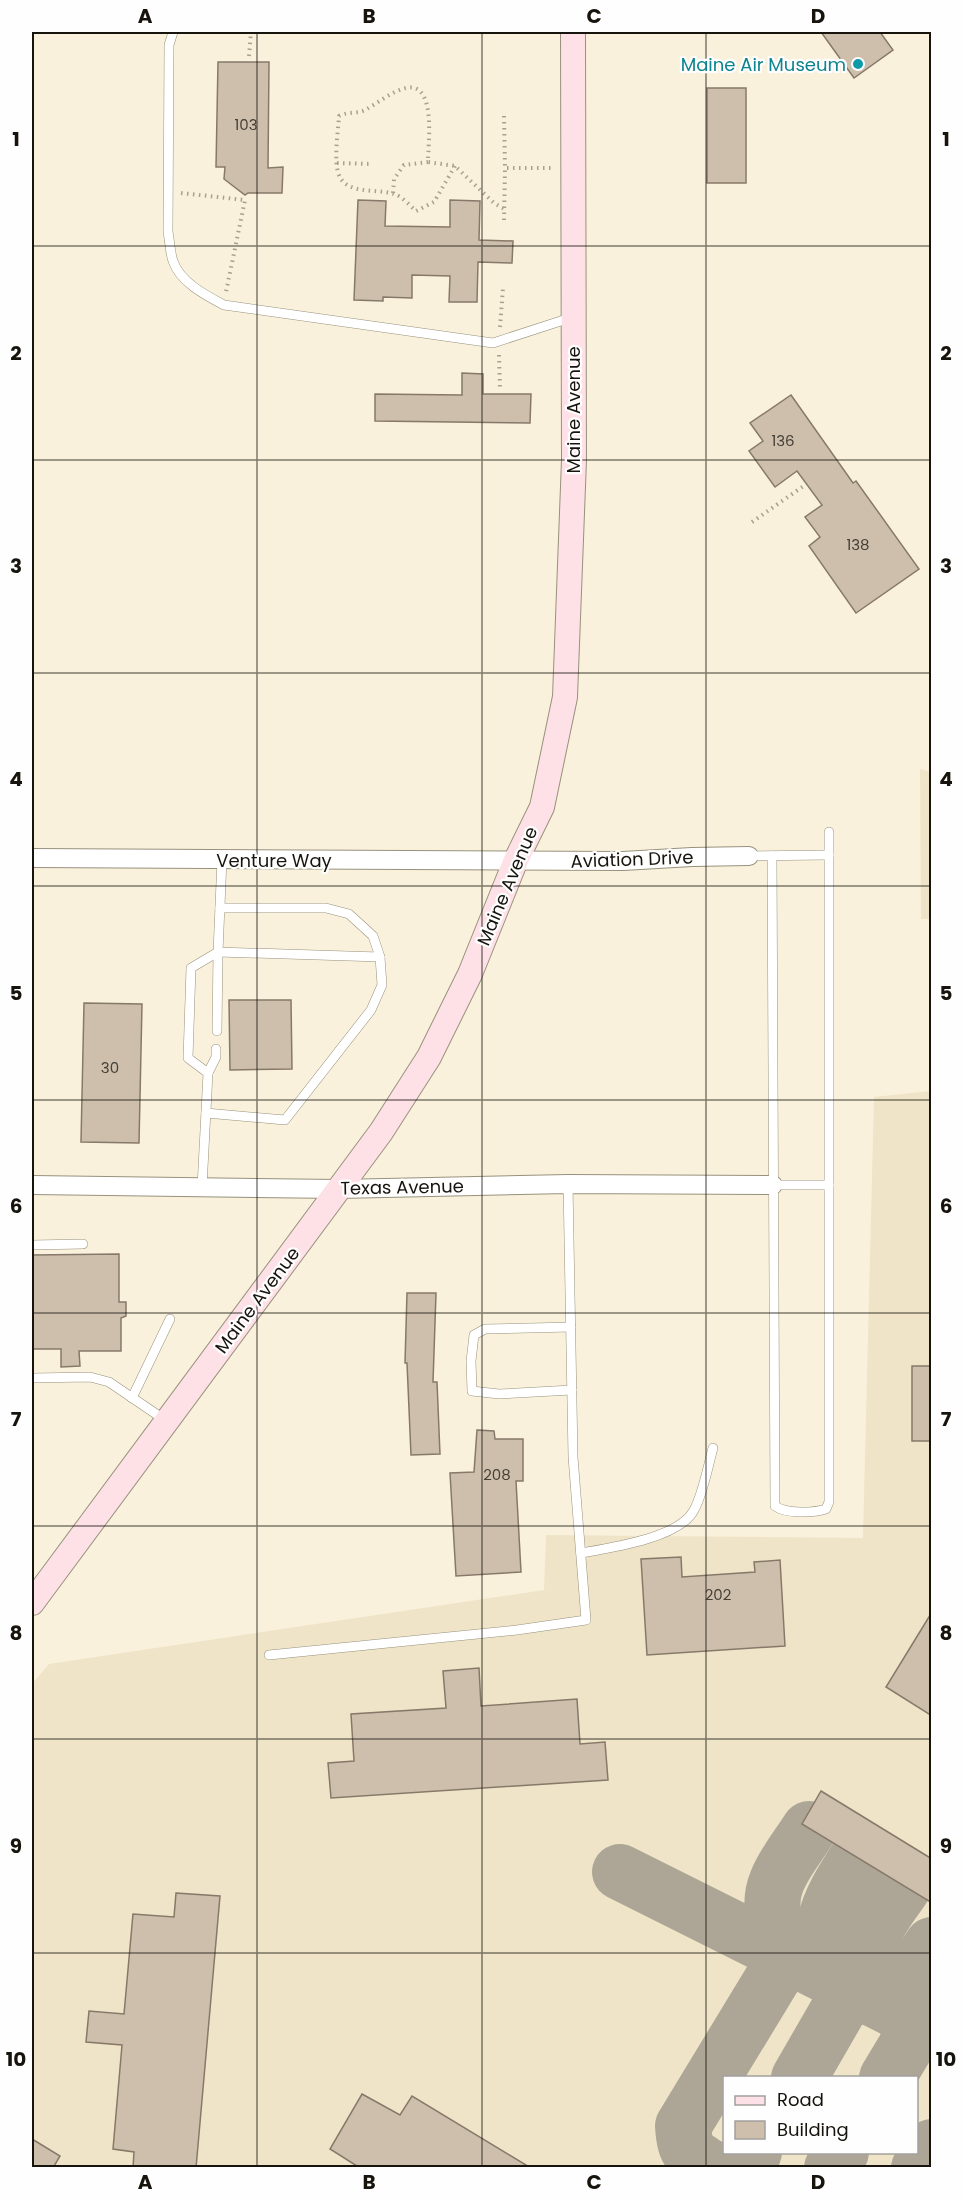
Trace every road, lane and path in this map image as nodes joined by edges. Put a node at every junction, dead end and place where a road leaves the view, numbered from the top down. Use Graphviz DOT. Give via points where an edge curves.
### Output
graph roads {
  1 [pos="173,32"];
  2 [pos="251,32"];
  3 [pos="573,32"];
  4 [pos="249,56"];
  5 [pos="504,116"];
  6 [pos="428,162"];
  7 [pos="338,163"];
  8 [pos="372,164"];
  9 [pos="455,166"];
  10 [pos="505,168"];
  11 [pos="574,168"];
  12 [pos="168,192"];
  13 [pos="393,194"];
  14 [pos="504,208"];
  15 [pos="504,220"];
  16 [pos="224,305"];
  17 [pos="574,316"];
  18 [pos="805,485"];
  19 [pos="752,522"];
  20 [pos="829,832"];
  21 [pos="829,855"];
  22 [pos="749,856"];
  23 [pos="772,856"];
  24 [pos="32,858"];
  25 [pos="222,860"];
  26 [pos="516,860"];
  27 [pos="220,909"];
  28 [pos="218,952"];
  29 [pos="380,957"];
  30 [pos="217,1031"];
  31 [pos="216,1049"];
  32 [pos="208,1073"];
  33 [pos="206,1113"];
  34 [pos="568,1184"];
  35 [pos="32,1185"];
  36 [pos="773,1185"];
  37 [pos="829,1185"];
  38 [pos="202,1187"];
  39 [pos="339,1189"];
  40 [pos="83,1244"];
  41 [pos="32,1245"];
  42 [pos="170,1319"];
  43 [pos="571,1327"];
  44 [pos="32,1378"];
  45 [pos="572,1390"];
  46 [pos="132,1398"];
  47 [pos="167,1421"];
  48 [pos="713,1448"];
  49 [pos="581,1553"];
  50 [pos="32,1603"];
  51 [pos="269,1655"];
  1 -- 12 [label="lane" via="169,45"];
  2 -- 4 [label="path"];
  3 -- 11 [label="main road, Maine Avenue"];
  5 -- 10 [label="path"];
  6 -- 7 [label="path" via="425,95 417,88 406,87 363,111 339,116"];
  6 -- 9 [label="path"];
  6 -- 13 [label="path" via="404,165 394,179"];
  7 -- 8 [label="path"];
  7 -- 13 [label="path" via="343,182 357,190"];
  9 -- 13 [label="path" via="435,202 416,211"];
  9 -- 14 [label="path"];
  10 -- 11 [label="path"];
  10 -- 14 [label="path"];
  11 -- 17 [label="main road, Maine Avenue"];
  12 -- 16 [label="lane" via="173,263 194,287"];
  12 -- 16 [label="path" via="244,200"];
  14 -- 15 [label="path"];
  16 -- 17 [label="lane" via="493,343"];
  17 -- 26 [label="main road, Maine Avenue" via="574,460 565,697 542,807"];
  18 -- 19 [label="path"];
  20 -- 21 [label="lane"];
  21 -- 23 [label="lane"];
  21 -- 37 [label="lane"];
  22 -- 23 [label="lane"];
  22 -- 26 [label="street, Aviation Drive"];
  23 -- 36 [label="lane"];
  24 -- 25 [label="street, Venture Way"];
  25 -- 26 [label="street, Venture Way"];
  25 -- 27 [label="lane"];
  26 -- 39 [label="main road, Maine Avenue" via="470,974 429,1057"];
  27 -- 28 [label="lane"];
  27 -- 29 [label="lane" via="326,909 349,914 373,936"];
  28 -- 29 [label="lane"];
  28 -- 30 [label="lane"];
  28 -- 32 [label="lane" via="191,968 188,1058"];
  29 -- 33 [label="lane" via="382,985 371,1010 285,1120"];
  31 -- 32 [label="lane"];
  32 -- 33 [label="lane"];
  33 -- 38 [label="lane"];
  34 -- 36 [label="street, Texas Avenue"];
  34 -- 39 [label="street, Texas Avenue"];
  34 -- 43 [label="lane"];
  35 -- 38 [label="street, Texas Avenue"];
  36 -- 37 [label="lane"];
  36 -- 37 [label="lane" via="775,1506 780,1510 819,1512 829,1502"];
  38 -- 39 [label="street, Texas Avenue"];
  39 -- 47 [label="main road, Maine Avenue"];
  40 -- 41 [label="lane"];
  42 -- 46 [label="lane"];
  43 -- 45 [label="lane"];
  43 -- 45 [label="lane" via="485,1329 474,1335 471,1360 472,1391 499,1394"];
  44 -- 46 [label="lane" via="90,1377 108,1382"];
  45 -- 49 [label="lane"];
  46 -- 47 [label="lane"];
  47 -- 50 [label="main road, Maine Avenue"];
  48 -- 49 [label="lane" via="694,1511 678,1528 622,1547"];
  49 -- 51 [label="lane" via="586,1620"];
}
